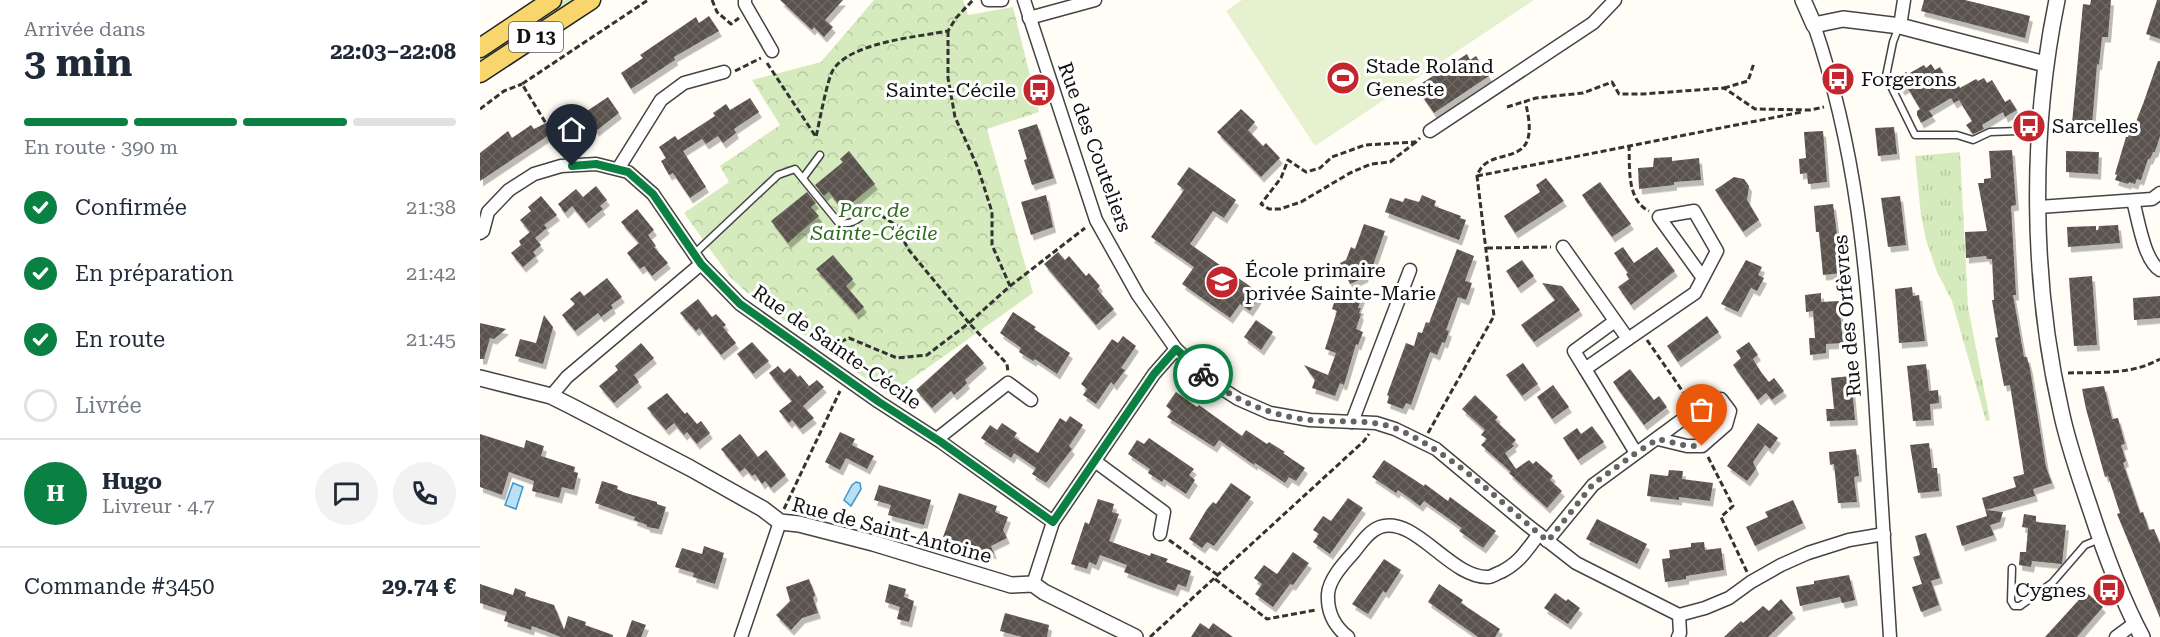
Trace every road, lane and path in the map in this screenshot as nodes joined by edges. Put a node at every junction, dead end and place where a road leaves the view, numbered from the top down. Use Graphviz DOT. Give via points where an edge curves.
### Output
graph roads {
  1 [pos="552,0"];
  2 [pos="591,0"];
  3 [pos="648,0"];
  4 [pos="712,0"];
  5 [pos="973,0"];
  6 [pos="988,0"];
  7 [pos="1002,0"];
  8 [pos="1024,0"];
  9 [pos="1095,0"];
  10 [pos="1615,0"];
  11 [pos="1803,0"];
  12 [pos="1904,0"];
  13 [pos="2057,0"];
  14 [pos="747,5"];
  15 [pos="1029,18"];
  16 [pos="1815,26"];
  17 [pos="1900,26"];
  18 [pos="948,31"];
  19 [pos="480,48"];
  20 [pos="772,51"];
  21 [pos="1754,63"];
  22 [pos="2045,63"];
  23 [pos="724,72"];
  24 [pos="480,73"];
  25 [pos="522,84"];
  26 [pos="1724,88"];
  27 [pos="1525,101"];
  28 [pos="1838,106"];
  29 [pos="1507,107"];
  30 [pos="480,109"];
  31 [pos="1810,110"];
  32 [pos="1430,131"];
  33 [pos="2018,131"];
  34 [pos="1416,142"];
  35 [pos="1629,145"];
  36 [pos="820,155"];
  37 [pos="572,166"];
  38 [pos="618,169"];
  39 [pos="1477,176"];
  40 [pos="803,178"];
  41 [pos="2160,193"];
  42 [pos="2133,201"];
  43 [pos="2039,207"];
  44 [pos="871,209"];
  45 [pos="1659,217"];
  46 [pos="1096,220"];
  47 [pos="480,233"];
  48 [pos="1563,246"];
  49 [pos="1487,249"];
  50 [pos="697,259"];
  51 [pos="1410,270"];
  52 [pos="2160,270"];
  53 [pos="1703,279"];
  54 [pos="1010,286"];
  55 [pos="1615,321"];
  56 [pos="969,323"];
  57 [pos="1640,330"];
  58 [pos="1628,339"];
  59 [pos="1176,349"];
  60 [pos="811,355"];
  61 [pos="2160,359"];
  62 [pos="1585,369"];
  63 [pos="2054,374"];
  64 [pos="480,378"];
  65 [pos="846,379"];
  66 [pos="1008,383"];
  67 [pos="551,396"];
  68 [pos="1031,400"];
  69 [pos="1696,410"];
  70 [pos="1352,422"];
  71 [pos="1376,423"];
  72 [pos="937,439"];
  73 [pos="1658,439"];
  74 [pos="1423,442"];
  75 [pos="1702,446"];
  76 [pos="1636,453"];
  77 [pos="1096,462"];
  78 [pos="780,522"];
  79 [pos="1053,522"];
  80 [pos="1160,534"];
  81 [pos="1884,534"];
  82 [pos="1543,537"];
  83 [pos="2100,539"];
  84 [pos="2012,568"];
  85 [pos="1219,576"];
  86 [pos="1215,579"];
  87 [pos="1751,582"];
  88 [pos="1033,584"];
  89 [pos="1328,608"];
  90 [pos="1679,615"];
  91 [pos="2135,623"];
  92 [pos="741,637"];
  93 [pos="1135,637"];
  94 [pos="1150,637"];
  95 [pos="1348,637"];
  96 [pos="1678,637"];
  97 [pos="1890,637"];
  98 [pos="2116,637"];
  99 [pos="2142,637"];
  1 -- 19 [label="main road, D 13"];
  2 -- 24 [label="main road, D 13"];
  3 -- 25 [label="path"];
  4 -- 14 [label="path" via="717,12 732,24"];
  5 -- 18 [label="path"];
  6 -- 7 [label="street"];
  8 -- 15 [label="street, Rue des Couteliers"];
  9 -- 15 [label="street"];
  10 -- 32 [label="street" via="1593,23"];
  11 -- 16 [label="street, Rue des Orfèvres"];
  12 -- 17 [label="street"];
  13 -- 22 [label="street"];
  14 -- 20 [label="street"];
  15 -- 46 [label="street, Rue des Couteliers"];
  16 -- 17 [label="street" via="1843,20"];
  16 -- 28 [label="street, Rue des Orfèvres"];
  17 -- 22 [label="street"];
  17 -- 33 [label="lane" via="1886,76 1915,135 1957,135 1973,140 1990,132"];
  18 -- 23 [label="path" via="885,43 841,61 831,72 816,137 763,57 738,70"];
  18 -- 54 [label="path" via="948,78 955,117 978,168 992,212 992,245"];
  21 -- 26 [label="path" via="1749,81"];
  22 -- 43 [label="street"];
  23 -- 38 [label="street" via="684,82 661,100"];
  25 -- 30 [label="path" via="504,91"];
  25 -- 37 [label="path"];
  26 -- 27 [label="path" via="1619,94 1612,82 1583,93"];
  26 -- 31 [label="path" via="1755,109"];
  27 -- 29 [label="path"];
  27 -- 39 [label="path" via="1529,140 1516,152 1490,162"];
  28 -- 31 [label="path"];
  28 -- 81 [label="street, Rue des Orfèvres" via="1859,211"];
  31 -- 35 [label="path"];
  32 -- 34 [label="path"];
  34 -- 34 [label="path" via="1365,145 1306,172 1288,160 1281,178 1262,204 1280,209 1301,202 1350,173 1390,162"];
  35 -- 39 [label="path"];
  35 -- 45 [label="path" via="1632,191 1644,209"];
  36 -- 40 [label="lane"];
  37 -- 38 [label="street, Rue de Sainte-Cécile" via="596,164"];
  37 -- 47 [label="street, Rue de Sainte-Cécile" via="534,174 509,190 488,212"];
  38 -- 50 [label="street, Rue de Sainte-Cécile" via="628,172 653,194"];
  39 -- 49 [label="path"];
  40 -- 44 [label="lane" via="838,222 852,223"];
  40 -- 50 [label="lane" via="795,169 778,175"];
  41 -- 42 [label="street" via="2152,199"];
  42 -- 43 [label="street"];
  42 -- 52 [label="street" via="2146,250"];
  43 -- 63 [label="street" via="2040,265"];
  44 -- 56 [label="path" via="897,226 908,249"];
  45 -- 53 [label="street"];
  45 -- 53 [label="street" via="1694,211 1717,251"];
  46 -- 54 [label="path"];
  46 -- 59 [label="street, Rue des Couteliers" via="1138,295"];
  48 -- 49 [label="path"];
  48 -- 55 [label="street"];
  49 -- 74 [label="path" via="1494,316"];
  50 -- 60 [label="street, Rue de Sainte-Cécile" via="740,304"];
  50 -- 67 [label="street"];
  51 -- 70 [label="street"];
  53 -- 57 [label="street" via="1695,293"];
  54 -- 56 [label="path"];
  55 -- 58 [label="street"];
  55 -- 62 [label="street" via="1574,351"];
  56 -- 60 [label="path" via="927,355 897,358 849,338"];
  56 -- 66 [label="path" via="1007,364"];
  57 -- 58 [label="street"];
  57 -- 69 [label="path"];
  58 -- 62 [label="street"];
  59 -- 70 [label="street, Rue des Couteliers" via="1213,383 1270,413"];
  59 -- 77 [label="street" via="1154,374"];
  60 -- 65 [label="street, Rue de Sainte-Cécile"];
  61 -- 63 [label="path" via="2110,373"];
  62 -- 76 [label="street"];
  63 -- 83 [label="street" via="2066,431"];
  64 -- 67 [label="street, Rue de Saint-Antoine"];
  65 -- 72 [label="street, Rue de Sainte-Cécile"];
  65 -- 78 [label="path"];
  66 -- 68 [label="street"];
  66 -- 72 [label="street"];
  67 -- 78 [label="street, Rue de Saint-Antoine" via="680,463"];
  69 -- 73 [label="street"];
  69 -- 75 [label="street" via="1709,400 1721,399 1730,411 1726,425"];
  70 -- 71 [label="street, Rue des Couteliers"];
  71 -- 74 [label="street, Rue des Couteliers"];
  71 -- 85 [label="path" via="1364,441"];
  72 -- 79 [label="street, Rue de Sainte-Cécile"];
  73 -- 75 [label="street"];
  73 -- 76 [label="street"];
  74 -- 82 [label="street, Rue des Couteliers"];
  75 -- 87 [label="path" via="1733,506 1721,517"];
  76 -- 82 [label="street" via="1593,484"];
  77 -- 79 [label="street"];
  77 -- 80 [label="street" via="1164,512"];
  78 -- 88 [label="street, Rue de Saint-Antoine" via="873,543 1011,585"];
  78 -- 92 [label="street"];
  79 -- 88 [label="street"];
  80 -- 85 [label="path"];
  81 -- 87 [label="street" via="1808,553"];
  81 -- 97 [label="street, Rue des Orfèvres"];
  82 -- 89 [label="street" via="1516,564 1490,577 1466,572 1394,524 1378,527 1340,568 1328,590"];
  82 -- 90 [label="street, Rue des Couteliers" via="1576,562"];
  83 -- 84 [label="lane" via="2085,546 2052,583 2020,606 2014,606 2012,601"];
  83 -- 91 [label="street"];
  85 -- 86 [label="path"];
  86 -- 89 [label="path" via="1267,619"];
  86 -- 94 [label="path"];
  87 -- 90 [label="street" via="1729,598"];
  88 -- 93 [label="street, Rue de Saint-Antoine"];
  89 -- 95 [label="street" via="1337,628"];
  90 -- 96 [label="street"];
  91 -- 98 [label="street"];
  91 -- 99 [label="street"];
}
